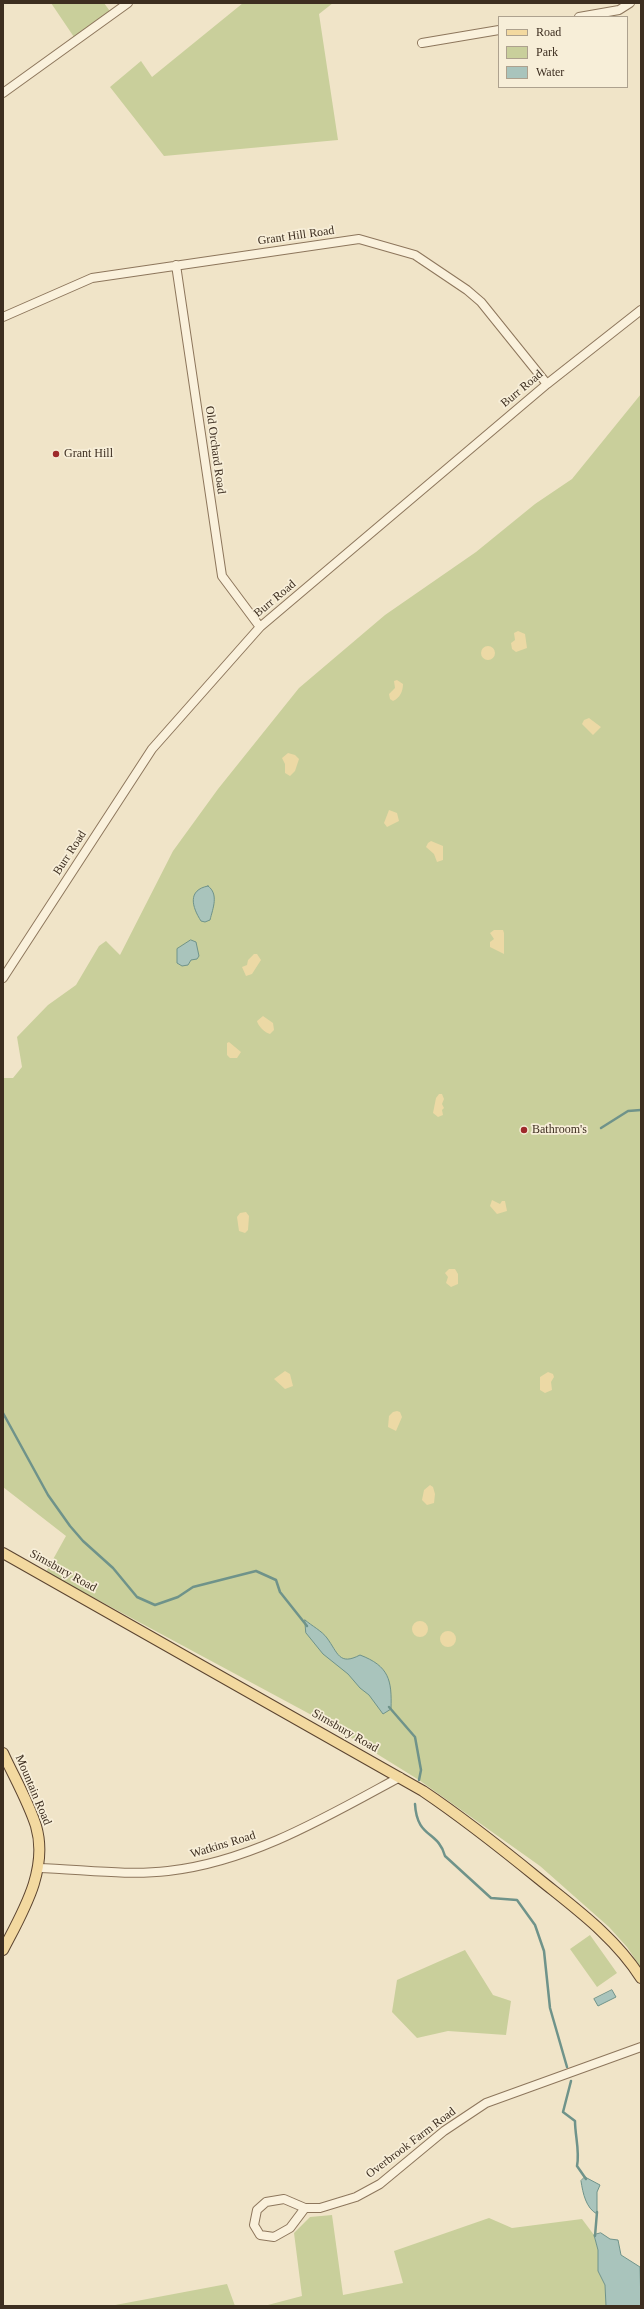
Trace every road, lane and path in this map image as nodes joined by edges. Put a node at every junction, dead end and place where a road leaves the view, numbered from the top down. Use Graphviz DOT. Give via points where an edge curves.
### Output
graph roads {
  1 [pos="128,3"];
  2 [pos="630,3"];
  3 [pos="585,16"];
  4 [pos="498,30"];
  5 [pos="422,43"];
  6 [pos="3,93"];
  7 [pos="176,265"];
  8 [pos="641,310"];
  9 [pos="3,317"];
  10 [pos="547,384"];
  11 [pos="260,627"];
  12 [pos="3,978"];
  13 [pos="3,1552"];
  14 [pos="3,1753"];
  15 [pos="400,1777"];
  16 [pos="38,1868"];
  17 [pos="3,1950"];
  18 [pos="641,1978"];
  19 [pos="641,2047"];
  20 [pos="305,2208"];
  1 -- 6 [label="street"];
  2 -- 3 [label="street" via="619,10"];
  4 -- 5 [label="street"];
  7 -- 9 [label="street, Grant Hill Road" via="92,278"];
  7 -- 10 [label="street, Grant Hill Road" via="359,239 414,256 481,302"];
  7 -- 11 [label="street, Old Orchard Road" via="222,576"];
  8 -- 10 [label="street, Burr Road"];
  10 -- 11 [label="street, Burr Road"];
  11 -- 12 [label="street, Burr Road" via="152,749"];
  13 -- 15 [label="main road, Simsbury Road"];
  14 -- 16 [label="main road, Mountain Road" via="36,1827"];
  15 -- 16 [label="street, Watkins Road" via="272,1841 197,1867 160,1872"];
  15 -- 18 [label="main road, Simsbury Road" via="462,1818 585,1916 616,1945"];
  16 -- 17 [label="main road, Mountain Road" via="25,1906"];
  19 -- 20 [label="street, Overbrook Farm Road" via="486,2104 444,2131 380,2184 356,2197 320,2208"];
  20 -- 20 [label="street, Overbrook Farm Road" via="284,2199 266,2202 257,2210 254,2225 260,2235 274,2237 290,2228"];
}
